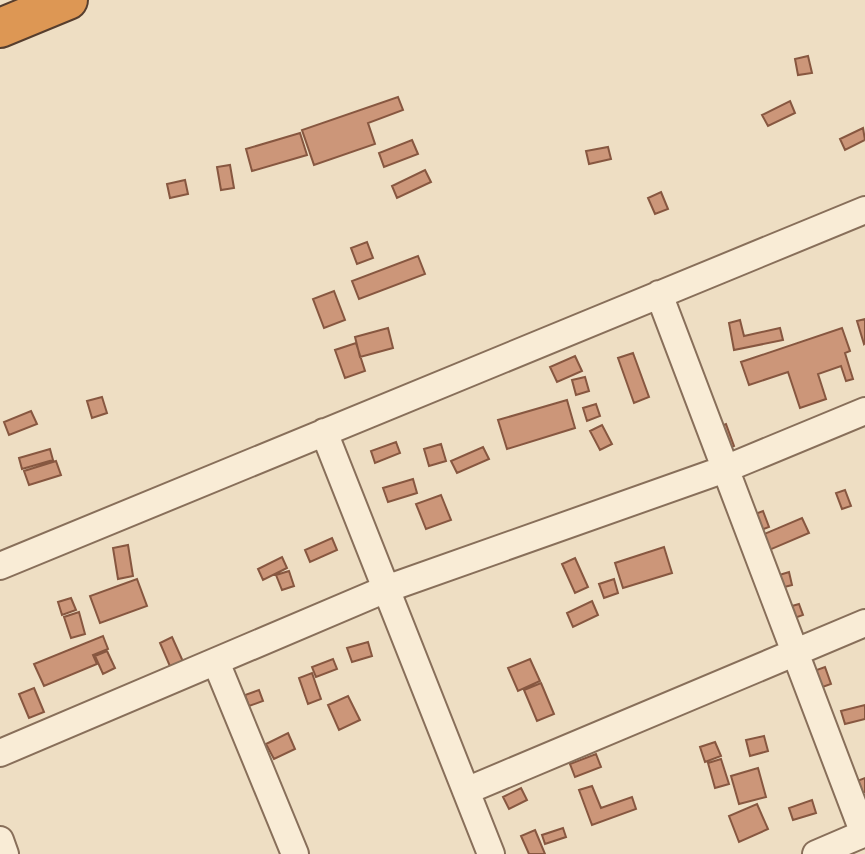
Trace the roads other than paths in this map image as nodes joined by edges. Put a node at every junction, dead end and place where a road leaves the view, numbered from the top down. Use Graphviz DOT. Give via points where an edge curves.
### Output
graph roads {
  1 [pos="68,0"];
  2 [pos="0,28"];
  3 [pos="865,210"];
  4 [pos="659,294"];
  5 [pos="865,411"];
  6 [pos="324,432"];
  7 [pos="725,468"];
  8 [pos="0,566"];
  9 [pos="386,589"];
  10 [pos="865,623"];
  11 [pos="795,653"];
  12 [pos="216,662"];
  13 [pos="0,753"];
  14 [pos="466,791"];
  15 [pos="864,834"];
  16 [pos="0,840"];
  17 [pos="285,851"];
  18 [pos="5,854"];
  19 [pos="491,854"];
  20 [pos="816,854"];
  1 -- 2 [label="highway"];
  3 -- 4 [label="street"];
  4 -- 6 [label="street"];
  4 -- 7 [label="street"];
  5 -- 7 [label="street"];
  6 -- 8 [label="street"];
  6 -- 9 [label="street"];
  7 -- 9 [label="street"];
  7 -- 11 [label="street"];
  9 -- 12 [label="street"];
  9 -- 14 [label="street"];
  10 -- 11 [label="street"];
  11 -- 14 [label="street"];
  11 -- 15 [label="street"];
  12 -- 13 [label="street"];
  12 -- 17 [label="street"];
  14 -- 19 [label="street"];
  15 -- 20 [label="street"];
  16 -- 18 [label="street"];
}
